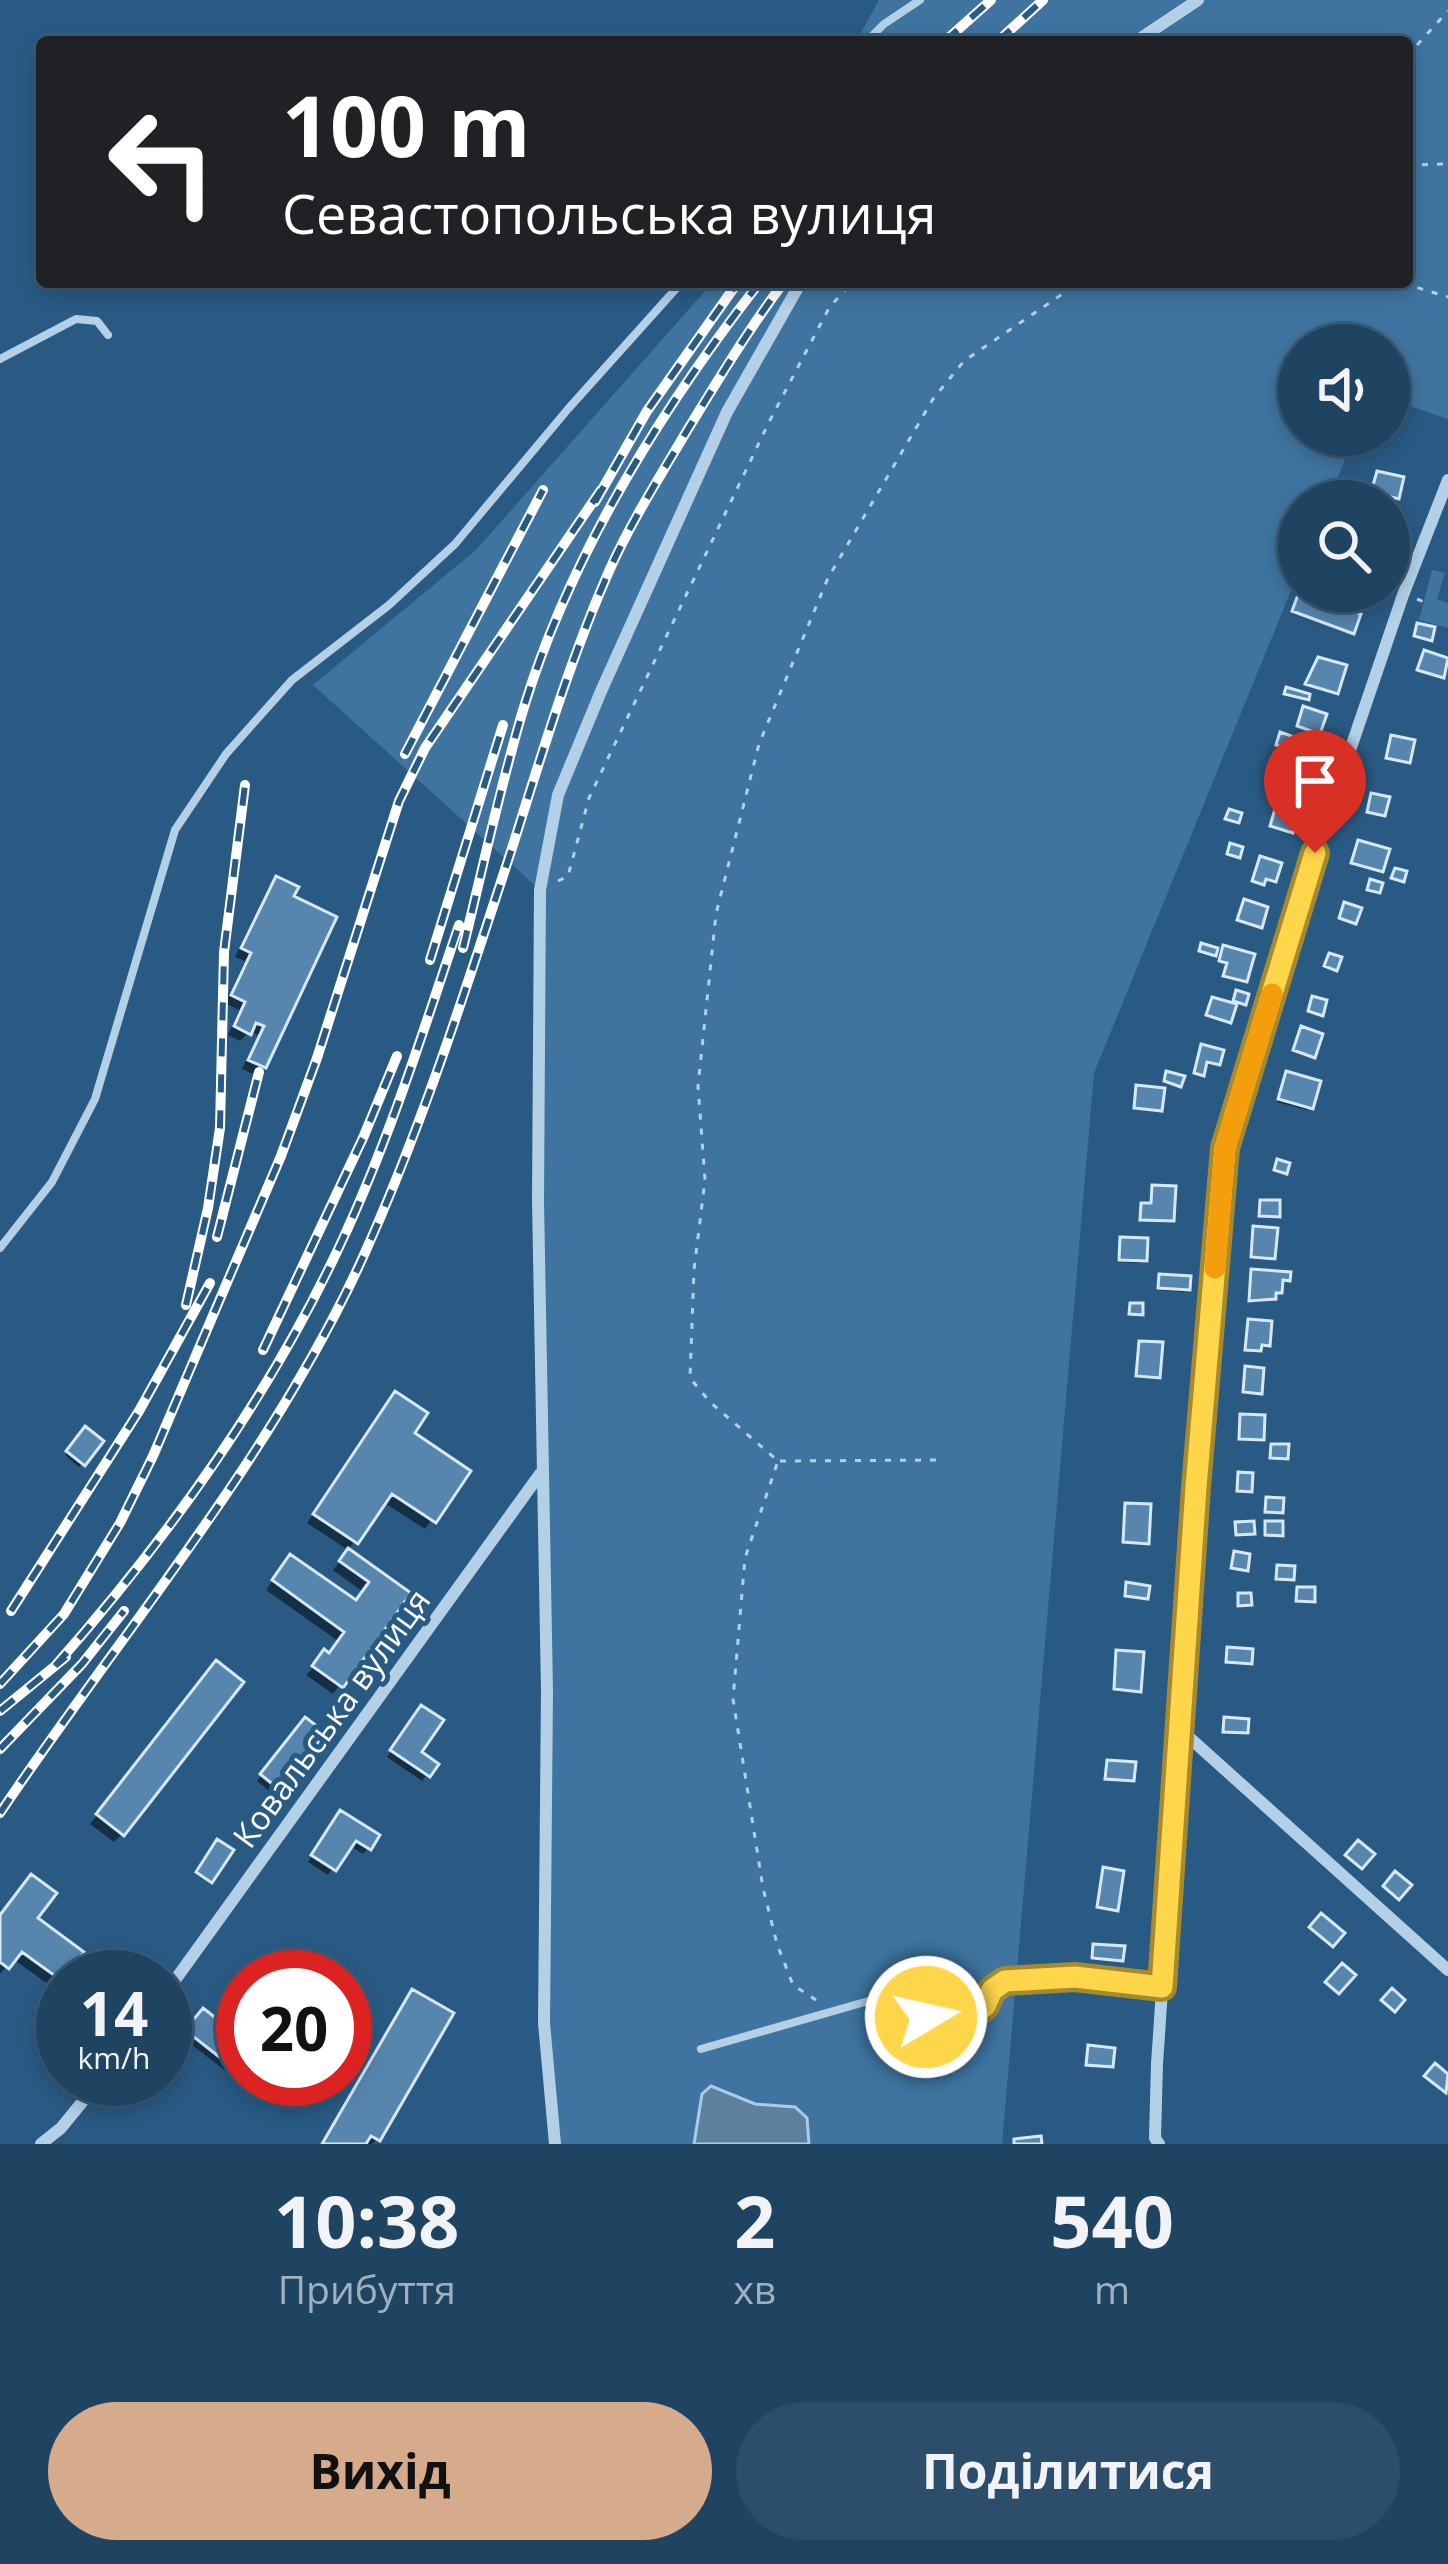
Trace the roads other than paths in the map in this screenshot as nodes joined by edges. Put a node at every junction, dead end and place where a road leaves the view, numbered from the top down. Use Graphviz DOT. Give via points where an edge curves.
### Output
graph roads {
  1 [pos="920,0"];
  2 [pos="1198,0"];
  3 [pos="905,4"];
  4 [pos="872,36"];
  5 [pos="1145,36"];
  6 [pos="677,288"];
  7 [pos="798,288"];
  8 [pos="108,335"];
  9 [pos="0,358"];
  10 [pos="1448,480"];
  11 [pos="0,1248"];
  12 [pos="541,1473"];
  13 [pos="1182,1731"];
  14 [pos="192,1957"];
  15 [pos="1448,1970"];
  16 [pos="1162,1987"];
  17 [pos="701,2048"];
  18 [pos="79,2106"];
  19 [pos="1155,2142"];
  20 [pos="41,2144"];
  21 [pos="555,2144"];
  1 -- 3 [label="lane"];
  2 -- 5 [label="street"];
  3 -- 4 [label="lane"];
  6 -- 11 [label="lane" via="455,544 292,680 226,754 176,830 95,1100 52,1182"];
  7 -- 12 [label="street" via="727,412 558,795 540,890"];
  8 -- 9 [label="lane" via="97,321 76,319"];
  10 -- 13 [label="street" via="1315,853 1225,1148"];
  12 -- 14 [label="street, Ковальська вулиця"];
  12 -- 21 [label="street" via="544,2023"];
  13 -- 15 [label="street"];
  13 -- 16 [label="street"];
  16 -- 17 [label="lane" via="1075,1977 1005,1981 960,2024 872,2000"];
  16 -- 19 [label="street"];
  18 -- 20 [label="street"];
}
